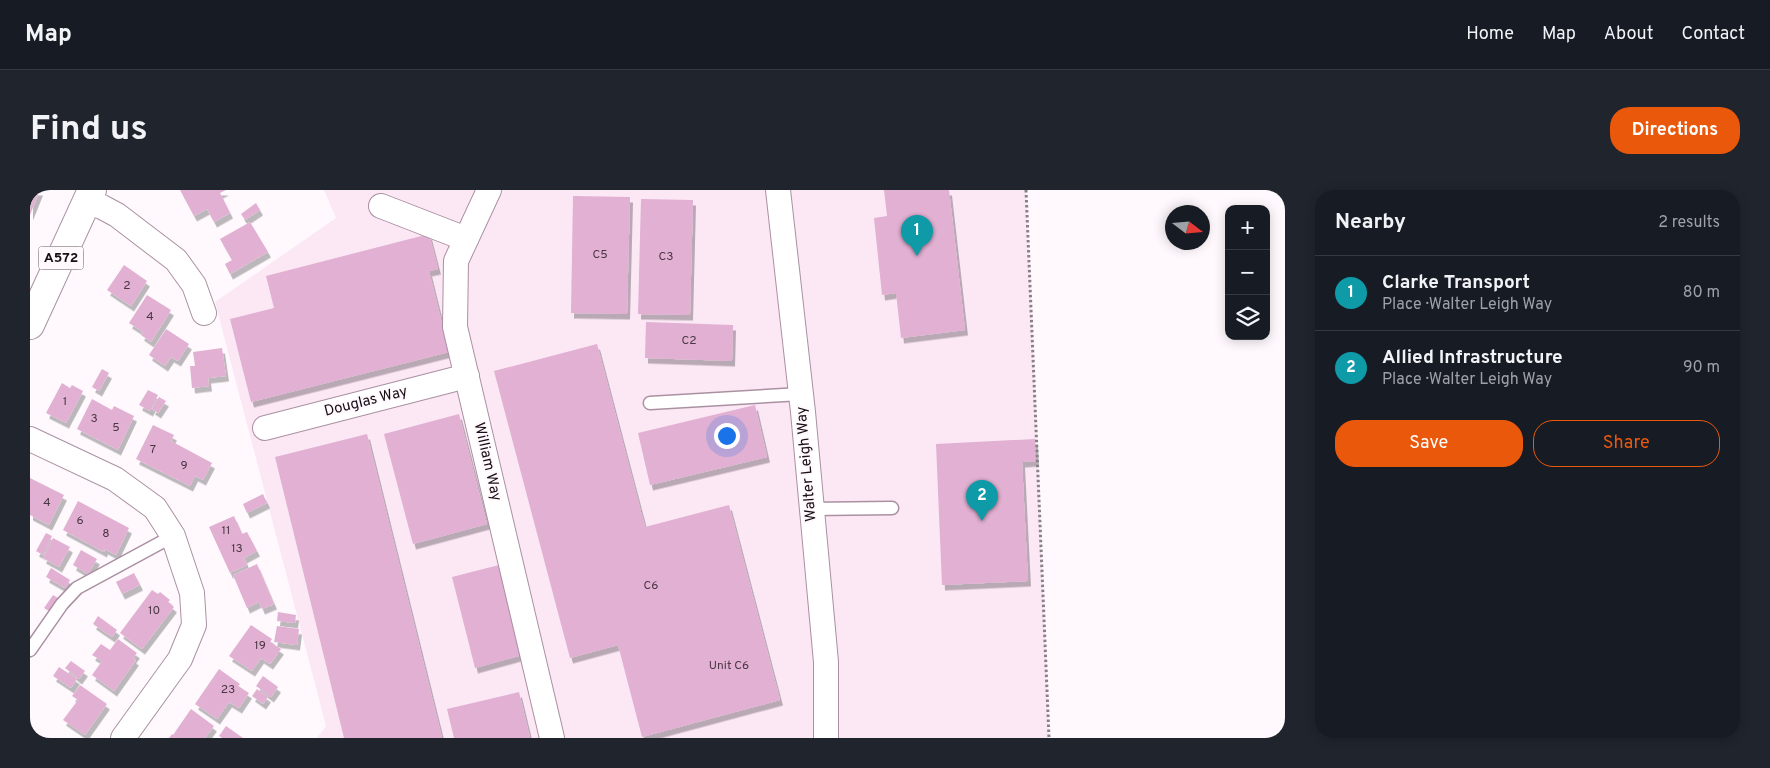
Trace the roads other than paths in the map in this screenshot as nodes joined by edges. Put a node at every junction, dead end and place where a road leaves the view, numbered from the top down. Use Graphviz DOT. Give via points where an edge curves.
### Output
graph roads {
  1 [pos="489,190"];
  2 [pos="778,190"];
  3 [pos="90,196"];
  4 [pos="382,206"];
  5 [pos="466,239"];
  6 [pos="204,312"];
  7 [pos="30,325"];
  8 [pos="467,376"];
  9 [pos="801,394"];
  10 [pos="650,404"];
  11 [pos="265,428"];
  12 [pos="30,439"];
  13 [pos="892,508"];
  14 [pos="811,509"];
  15 [pos="173,536"];
  16 [pos="30,650"];
  17 [pos="820,737"];
  18 [pos="123,738"];
  19 [pos="552,738"];
  1 -- 5 [label="street, William Way"];
  2 -- 9 [label="street, Walter Leigh Way"];
  3 -- 6 [label="street" via="176,260 194,286"];
  3 -- 7 [label="main road, A572"];
  4 -- 5 [label="street"];
  5 -- 8 [label="street, William Way" via="456,261 455,327"];
  8 -- 11 [label="street, Douglas Way"];
  8 -- 19 [label="street, William Way"];
  9 -- 10 [label="lane"];
  9 -- 14 [label="street, Walter Leigh Way"];
  12 -- 15 [label="street" via="115,479 155,508"];
  13 -- 14 [label="lane"];
  14 -- 17 [label="street, Walter Leigh Way" via="826,662"];
  15 -- 16 [label="lane" via="77,588"];
  15 -- 18 [label="street" via="192,593 194,625 180,659"];
}
